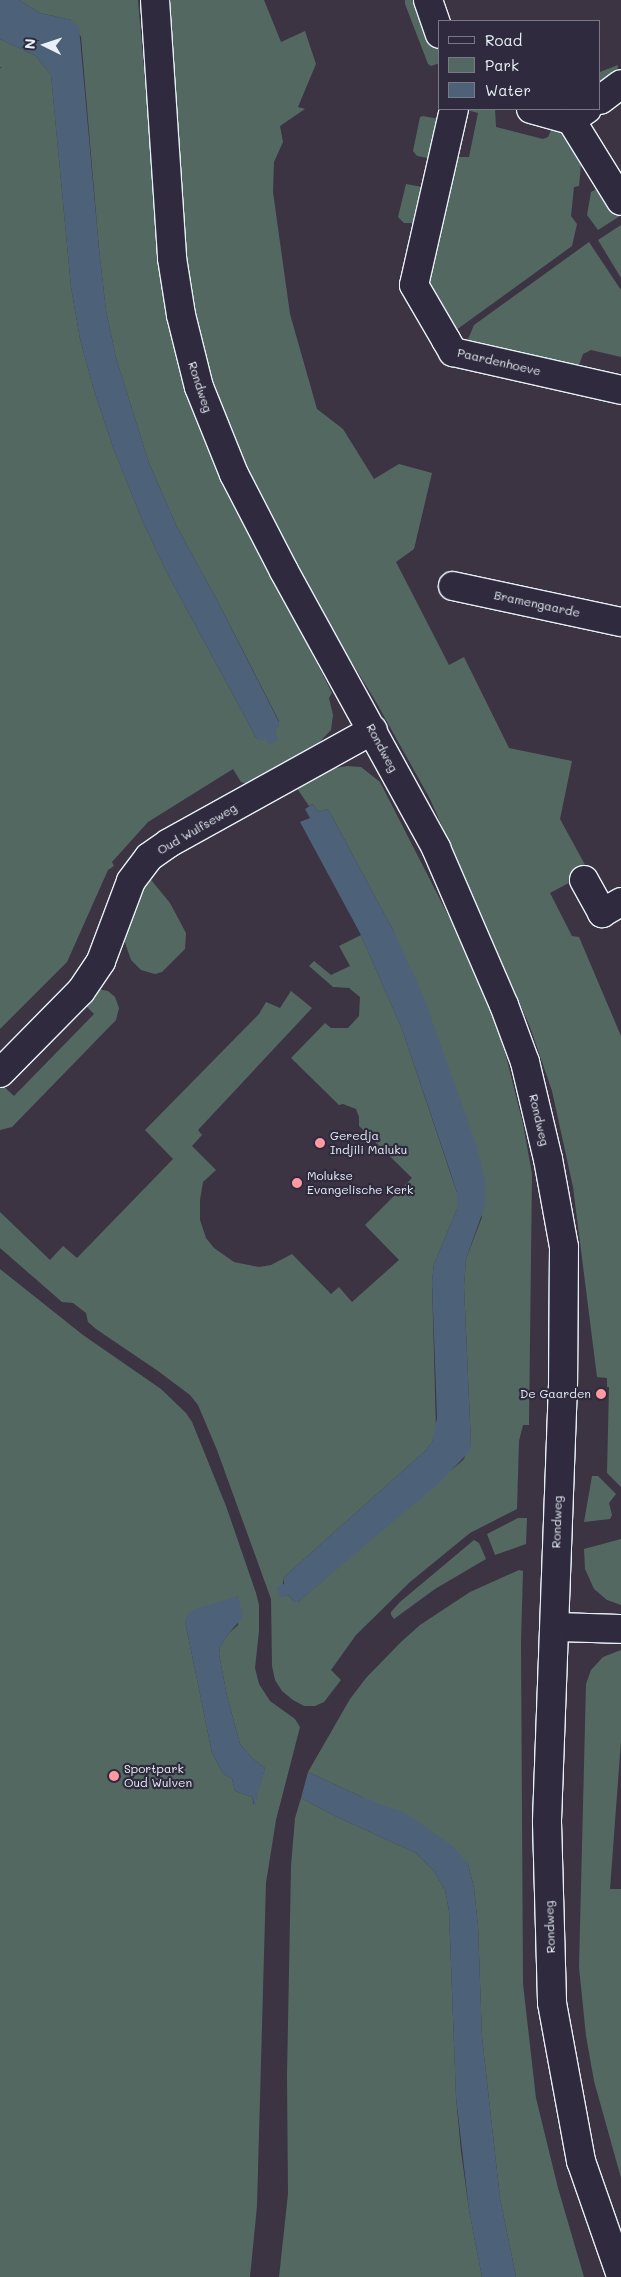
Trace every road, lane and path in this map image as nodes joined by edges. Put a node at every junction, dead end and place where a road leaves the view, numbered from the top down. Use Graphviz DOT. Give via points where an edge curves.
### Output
graph roads {
  1 [pos="148,0"];
  2 [pos="155,0"];
  3 [pos="428,0"];
  4 [pos="438,28"];
  5 [pos="155,33"];
  6 [pos="621,84"];
  7 [pos="601,99"];
  8 [pos="454,110"];
  9 [pos="539,110"];
  10 [pos="579,115"];
  11 [pos="621,201"];
  12 [pos="621,390"];
  13 [pos="452,586"];
  14 [pos="621,622"];
  15 [pos="373,730"];
  16 [pos="584,880"];
  17 [pos="621,902"];
  18 [pos="0,1073"];
  19 [pos="555,1628"];
  20 [pos="621,1630"];
  21 [pos="621,2276"];
  1 -- 5 [label="main road, Rondweg"];
  2 -- 5 [label="main road, Rondweg"];
  3 -- 4 [label="main road"];
  5 -- 15 [label="main road, Rondweg" via="172,258 181,315 199,387 234,474"];
  6 -- 7 [label="main road"];
  8 -- 12 [label="main road, Paardenhoeve" via="414,286 453,352"];
  9 -- 10 [label="main road"];
  10 -- 11 [label="main road"];
  13 -- 14 [label="main road, Bramengaarde"];
  15 -- 18 [label="main road, Oud Wulfseweg" via="149,857 131,881 101,961 81,991"];
  15 -- 19 [label="main road, Rondweg" via="436,848 504,1005 525,1062 548,1159 564,1247"];
  16 -- 17 [label="main road" via="602,913"];
  19 -- 20 [label="main road"];
  19 -- 21 [label="main road, Rondweg" via="547,1822 552,2003 581,2161"];
}
